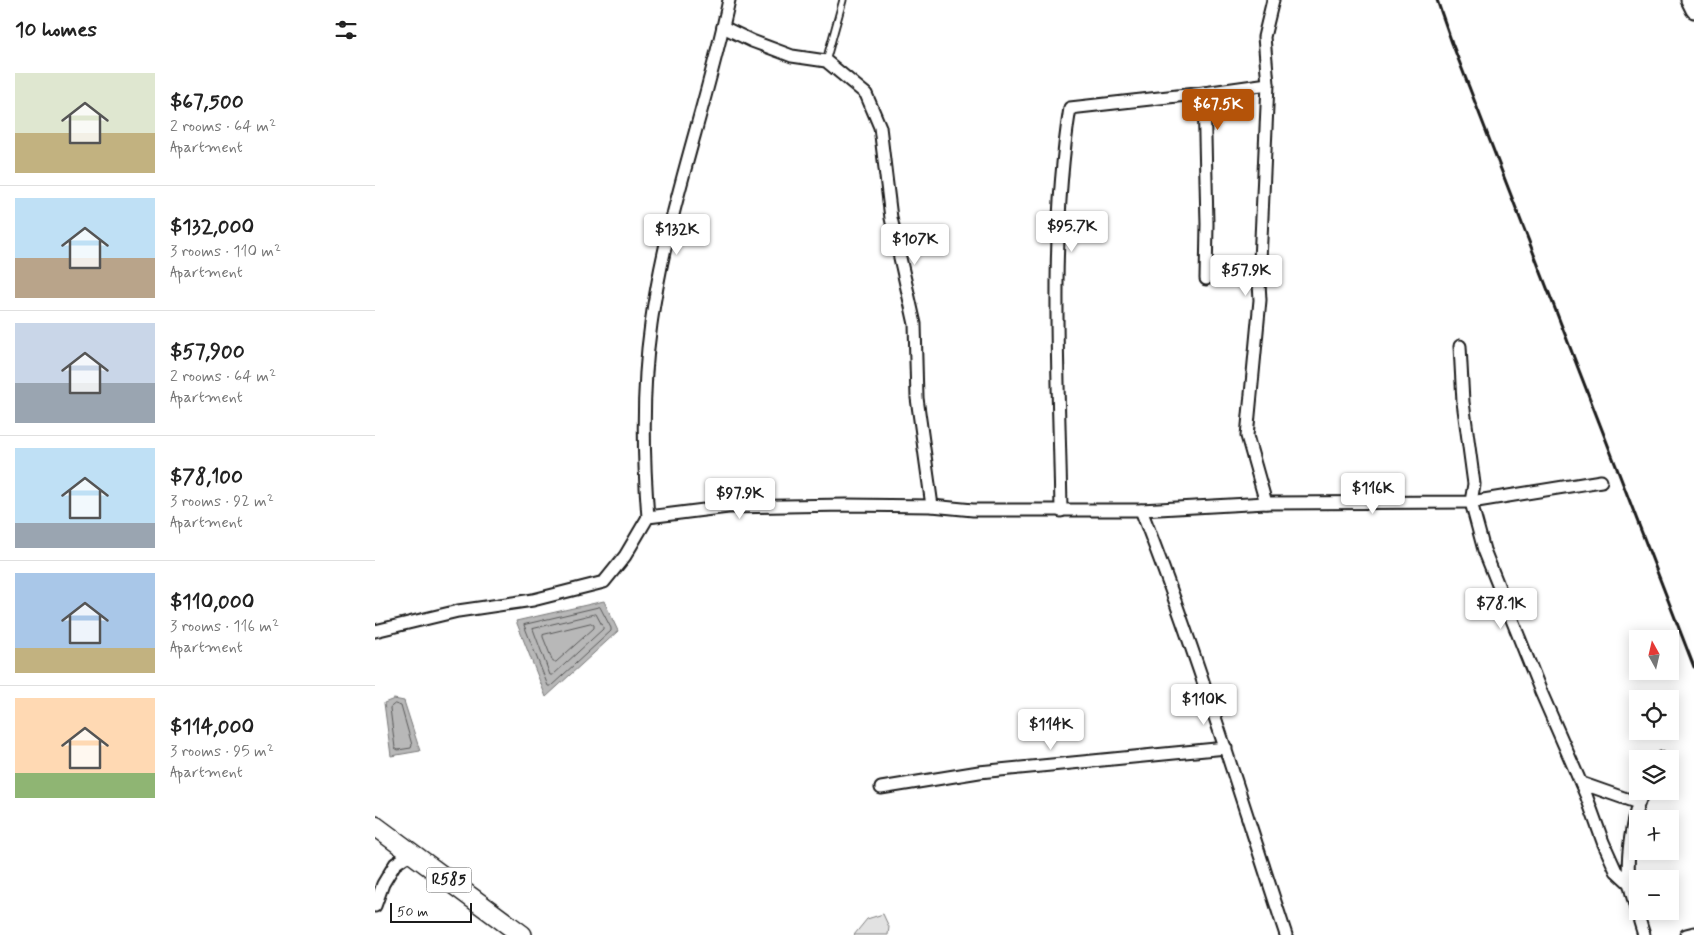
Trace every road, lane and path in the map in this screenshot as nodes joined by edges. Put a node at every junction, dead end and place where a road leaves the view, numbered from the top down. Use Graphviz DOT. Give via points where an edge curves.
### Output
graph roads {
  1 [pos="729,0"];
  2 [pos="843,0"];
  3 [pos="1273,0"];
  4 [pos="1689,0"];
  5 [pos="1694,10"];
  6 [pos="723,27"];
  7 [pos="826,61"];
  8 [pos="1268,84"];
  9 [pos="1204,94"];
  10 [pos="1207,278"];
  11 [pos="1459,346"];
  12 [pos="1601,481"];
  13 [pos="1471,502"];
  14 [pos="1267,504"];
  15 [pos="932,506"];
  16 [pos="1141,510"];
  17 [pos="1061,511"];
  18 [pos="648,517"];
  19 [pos="375,631"];
  20 [pos="1226,748"];
  21 [pos="1581,783"];
  22 [pos="881,788"];
  23 [pos="1640,800"];
  24 [pos="1638,803"];
  25 [pos="375,826"];
  26 [pos="411,852"];
  27 [pos="1629,870"];
  28 [pos="1629,883"];
  29 [pos="375,906"];
  30 [pos="1640,920"];
  31 [pos="1694,933"];
  32 [pos="522,935"];
  33 [pos="1286,935"];
  34 [pos="1644,935"];
  35 [pos="1686,935"];
  1 -- 6 [label="street"];
  2 -- 7 [label="lane"];
  3 -- 8 [label="street" via="1264,37"];
  4 -- 5 [label="street"];
  6 -- 7 [label="street" via="792,56"];
  6 -- 18 [label="street" via="665,248 651,325 645,396 644,462"];
  7 -- 15 [label="street" via="866,94 880,126 891,218 915,324 917,398"];
  8 -- 9 [label="street"];
  8 -- 14 [label="street" via="1260,300 1247,436"];
  9 -- 10 [label="street"];
  9 -- 17 [label="street" via="1070,108 1062,156 1057,315"];
  11 -- 13 [label="street" via="1474,484"];
  12 -- 13 [label="street"];
  13 -- 14 [label="street"];
  13 -- 21 [label="street" via="1484,550 1507,609"];
  14 -- 16 [label="street"];
  15 -- 17 [label="street"];
  15 -- 18 [label="street" via="727,507"];
  16 -- 17 [label="street"];
  16 -- 20 [label="street"];
  18 -- 19 [label="street" via="625,556 604,582 533,600 458,611"];
  20 -- 22 [label="street" via="979,772"];
  20 -- 33 [label="street"];
  21 -- 24 [label="street"];
  21 -- 28 [label="street" via="1616,871"];
  23 -- 24 [label="street"];
  24 -- 27 [label="street"];
  25 -- 26 [label="main road, R585"];
  26 -- 29 [label="street" via="395,864"];
  26 -- 32 [label="main road, R585"];
  30 -- 34 [label="street"];
  31 -- 35 [label="street"];
}
